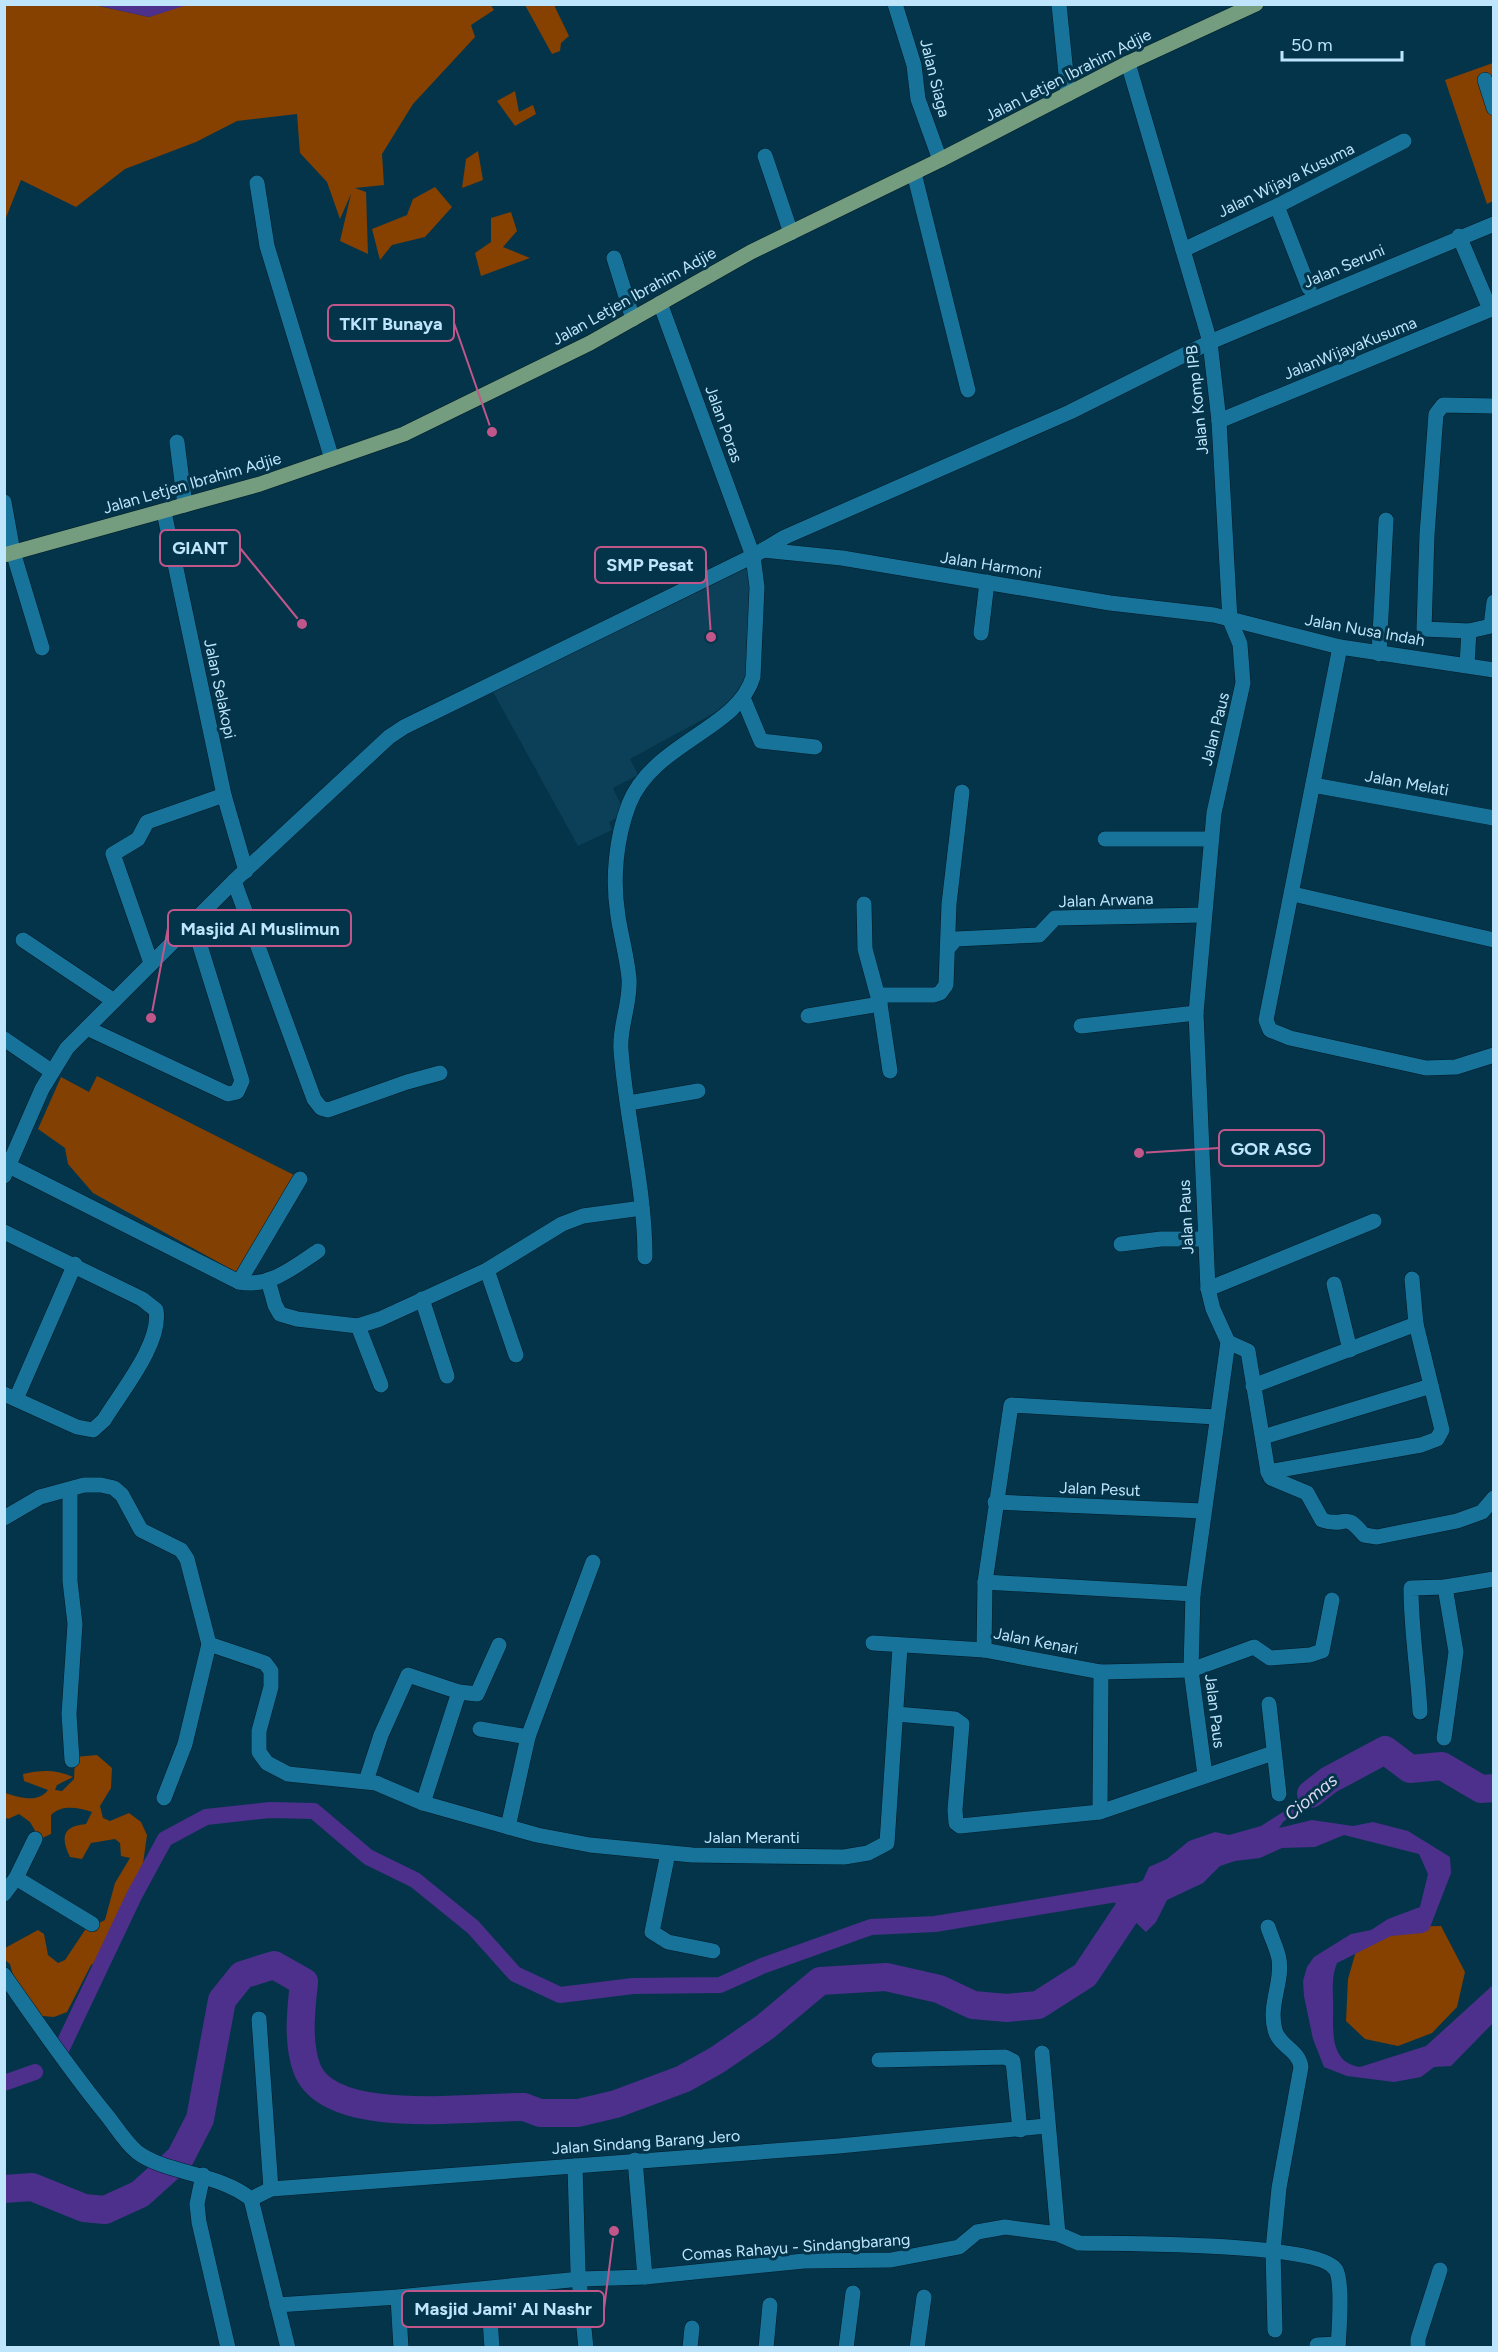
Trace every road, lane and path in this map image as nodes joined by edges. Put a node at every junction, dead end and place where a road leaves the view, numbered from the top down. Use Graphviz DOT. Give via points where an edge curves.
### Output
graph roads {
  1 [pos="895,4"];
  2 [pos="1059,4"];
  3 [pos="1256,4"];
  4 [pos="1128,63"];
  5 [pos="1485,80"];
  6 [pos="1068,94"];
  7 [pos="1494,108"];
  8 [pos="1404,141"];
  9 [pos="765,156"];
  10 [pos="940,160"];
  11 [pos="914,174"];
  12 [pos="257,183"];
  13 [pos="1277,206"];
  14 [pos="1494,224"];
  15 [pos="791,233"];
  16 [pos="1459,236"];
  17 [pos="1183,250"];
  18 [pos="614,258"];
  19 [pos="1309,288"];
  20 [pos="660,303"];
  21 [pos="1492,308"];
  22 [pos="633,319"];
  23 [pos="1210,342"];
  24 [pos="968,390"];
  25 [pos="1494,406"];
  26 [pos="1219,421"];
  27 [pos="177,442"];
  28 [pos="332,459"];
  29 [pos="4,502"];
  30 [pos="185,505"];
  31 [pos="164,512"];
  32 [pos="1386,520"];
  33 [pos="758,553"];
  34 [pos="9,554"];
  35 [pos="987,582"];
  36 [pos="1494,602"];
  37 [pos="1230,620"];
  38 [pos="1469,631"];
  39 [pos="981,633"];
  40 [pos="1340,647"];
  41 [pos="42,648"];
  42 [pos="1379,654"];
  43 [pos="1467,665"];
  44 [pos="1494,670"];
  45 [pos="743,698"];
  46 [pos="815,747"];
  47 [pos="1313,785"];
  48 [pos="962,792"];
  49 [pos="224,795"];
  50 [pos="1494,818"];
  51 [pos="1105,839"];
  52 [pos="1211,839"];
  53 [pos="240,876"];
  54 [pos="1293,894"];
  55 [pos="864,904"];
  56 [pos="1204,915"];
  57 [pos="193,922"];
  58 [pos="23,940"];
  59 [pos="1494,940"];
  60 [pos="949,947"];
  61 [pos="151,963"];
  62 [pos="879,1000"];
  63 [pos="114,1001"];
  64 [pos="1196,1013"];
  65 [pos="808,1016"];
  66 [pos="1081,1026"];
  67 [pos="87,1028"];
  68 [pos="4,1039"];
  69 [pos="1494,1055"];
  70 [pos="51,1071"];
  71 [pos="890,1071"];
  72 [pos="440,1073"];
  73 [pos="699,1091"];
  74 [pos="629,1103"];
  75 [pos="7,1171"];
  76 [pos="300,1179"];
  77 [pos="642,1208"];
  78 [pos="1374,1221"];
  79 [pos="4,1232"];
  80 [pos="1205,1239"];
  81 [pos="1121,1244"];
  82 [pos="318,1251"];
  83 [pos="645,1257"];
  84 [pos="75,1264"];
  85 [pos="487,1270"];
  86 [pos="1412,1279"];
  87 [pos="268,1280"];
  88 [pos="239,1282"];
  89 [pos="1334,1284"];
  90 [pos="1208,1289"];
  91 [pos="422,1299"];
  92 [pos="1416,1324"];
  93 [pos="358,1326"];
  94 [pos="1228,1342"];
  95 [pos="1350,1350"];
  96 [pos="516,1355"];
  97 [pos="447,1376"];
  98 [pos="381,1385"];
  99 [pos="1253,1386"];
  100 [pos="1431,1386"];
  101 [pos="10,1397"];
  102 [pos="1216,1417"];
  103 [pos="1263,1437"];
  104 [pos="1268,1472"];
  105 [pos="70,1491"];
  106 [pos="1494,1498"];
  107 [pos="995,1502"];
  108 [pos="1203,1511"];
  109 [pos="4,1518"];
  110 [pos="593,1562"];
  111 [pos="1494,1579"];
  112 [pos="985,1582"];
  113 [pos="1445,1587"];
  114 [pos="1193,1594"];
  115 [pos="1332,1599"];
  116 [pos="873,1643"];
  117 [pos="209,1644"];
  118 [pos="499,1645"];
  119 [pos="900,1647"];
  120 [pos="984,1650"];
  121 [pos="1191,1670"];
  122 [pos="1101,1672"];
  123 [pos="459,1692"];
  124 [pos="1269,1704"];
  125 [pos="1420,1712"];
  126 [pos="896,1714"];
  127 [pos="480,1729"];
  128 [pos="528,1737"];
  129 [pos="1444,1738"];
  130 [pos="1273,1753"];
  131 [pos="72,1760"];
  132 [pos="1205,1775"];
  133 [pos="366,1781"];
  134 [pos="1279,1794"];
  135 [pos="164,1798"];
  136 [pos="423,1803"];
  137 [pos="1100,1812"];
  138 [pos="508,1827"];
  139 [pos="35,1839"];
  140 [pos="668,1853"];
  141 [pos="16,1878"];
  142 [pos="4,1894"];
  143 [pos="92,1924"];
  144 [pos="1268,1927"];
  145 [pos="713,1951"];
  146 [pos="4,1975"];
  147 [pos="259,2019"];
  148 [pos="1041,2053"];
  149 [pos="879,2060"];
  150 [pos="1046,2126"];
  151 [pos="1020,2130"];
  152 [pos="635,2160"];
  153 [pos="575,2166"];
  154 [pos="198,2174"];
  155 [pos="271,2189"];
  156 [pos="251,2199"];
  157 [pos="1058,2234"];
  158 [pos="1273,2250"];
  159 [pos="1440,2270"];
  160 [pos="645,2277"];
  161 [pos="580,2279"];
  162 [pos="488,2289"];
  163 [pos="853,2293"];
  164 [pos="398,2297"];
  165 [pos="924,2297"];
  166 [pos="277,2305"];
  167 [pos="770,2305"];
  168 [pos="692,2328"];
  169 [pos="1275,2330"];
  170 [pos="1317,2345"];
  171 [pos="1338,2346"];
  172 [pos="228,2348"];
  173 [pos="288,2348"];
  174 [pos="402,2348"];
  175 [pos="492,2348"];
  176 [pos="586,2348"];
  177 [pos="690,2348"];
  178 [pos="766,2348"];
  179 [pos="846,2348"];
  180 [pos="916,2348"];
  181 [pos="1418,2348"];
  1 -- 10 [label="street, Jalan Siaga" via="914,65 918,99"];
  2 -- 6 [label="street"];
  3 -- 4 [label="main road, Jalan Letjen Ibrahim Adjie"];
  4 -- 6 [label="main road, Jalan Letjen Ibrahim Adjie"];
  4 -- 17 [label="street, Jalan Komp IPB"];
  5 -- 7 [label="street"];
  6 -- 10 [label="main road, Jalan Letjen Ibrahim Adjie"];
  8 -- 13 [label="street, Jalan Wijaya Kusuma"];
  9 -- 15 [label="street"];
  10 -- 11 [label="main road, Jalan Letjen Ibrahim Adjie"];
  11 -- 15 [label="main road, Jalan Letjen Ibrahim Adjie"];
  11 -- 24 [label="street"];
  12 -- 28 [label="street" via="267,246"];
  13 -- 17 [label="street, Jalan Wijaya Kusuma"];
  13 -- 19 [label="street"];
  14 -- 16 [label="street, Jalan Seruni"];
  15 -- 20 [label="main road, Jalan Letjen Ibrahim Adjie"];
  16 -- 21 [label="street"];
  16 -- 23 [label="street, Jalan Seruni"];
  17 -- 23 [label="street, Jalan Komp IPB"];
  18 -- 22 [label="street"];
  20 -- 22 [label="main road, Jalan Letjen Ibrahim Adjie"];
  20 -- 33 [label="street, Jalan Poras"];
  21 -- 26 [label="street, JalanWijayaKusuma"];
  22 -- 28 [label="main road, Jalan Letjen Ibrahim Adjie" via="404,434"];
  23 -- 26 [label="street, Jalan Komp IPB"];
  23 -- 33 [label="street, Jalan Seruni" via="1071,412 785,537"];
  25 -- 38 [label="street" via="1443,405 1436,414 1426,535 1424,629"];
  26 -- 37 [label="street, Jalan Komp IPB"];
  27 -- 30 [label="street"];
  28 -- 30 [label="main road, Jalan Letjen Ibrahim Adjie"];
  29 -- 34 [label="street"];
  30 -- 31 [label="main road, Jalan Letjen Ibrahim Adjie"];
  31 -- 34 [label="main road, Jalan Letjen Ibrahim Adjie"];
  31 -- 49 [label="street, Jalan Selakopi"];
  32 -- 42 [label="street"];
  33 -- 35 [label="street, Jalan Harmoni" via="842,558"];
  33 -- 45 [label="street, Jalan Poras" via="753,677"];
  33 -- 53 [label="street, Jalan Seruni" via="404,727"];
  34 -- 41 [label="street"];
  35 -- 37 [label="street, Jalan Harmoni"];
  35 -- 39 [label="street"];
  36 -- 38 [label="street" via="1491,627"];
  37 -- 40 [label="street, Jalan Nusa Indah"];
  37 -- 52 [label="street, Jalan Paus" via="1240,644 1243,683 1217,794"];
  38 -- 43 [label="street"];
  40 -- 42 [label="street, Jalan Nusa Indah"];
  40 -- 47 [label="street"];
  42 -- 43 [label="street, Jalan Nusa Indah"];
  43 -- 44 [label="street, Jalan Nusa Indah"];
  45 -- 46 [label="street" via="761,741"];
  45 -- 74 [label="street" via="658,762 634,794 624,818 615,888 629,981 621,1048"];
  47 -- 50 [label="street, Jalan Melati"];
  47 -- 54 [label="street"];
  48 -- 60 [label="street" via="949,904"];
  49 -- 53 [label="street, Jalan Selakopi"];
  49 -- 61 [label="street" via="147,822 138,839 113,854"];
  51 -- 52 [label="street"];
  52 -- 56 [label="street, Jalan Paus"];
  53 -- 57 [label="street, Jalan Seruni"];
  53 -- 72 [label="street, Jalan Selakopi" via="314,1099 321,1108 328,1110"];
  54 -- 59 [label="street"];
  54 -- 69 [label="street" via="1266,1020 1270,1030 1290,1038 1425,1068 1456,1067"];
  55 -- 62 [label="street" via="865,949"];
  56 -- 60 [label="street, Jalan Arwana" via="1055,918 1039,935 956,939"];
  56 -- 64 [label="street, Jalan Paus"];
  57 -- 61 [label="street, Jalan Seruni"];
  57 -- 67 [label="street" via="242,1081 237,1092 228,1094"];
  58 -- 63 [label="street"];
  60 -- 62 [label="street" via="946,985 940,993"];
  61 -- 63 [label="street, Jalan Seruni"];
  62 -- 65 [label="street"];
  62 -- 71 [label="street"];
  63 -- 67 [label="street, Jalan Seruni"];
  64 -- 66 [label="street"];
  64 -- 80 [label="street, Jalan Paus"];
  67 -- 70 [label="street, Jalan Seruni"];
  68 -- 70 [label="street"];
  70 -- 75 [label="street, Jalan Seruni"];
  73 -- 74 [label="street"];
  74 -- 77 [label="street"];
  75 -- 88 [label="street"];
  76 -- 88 [label="street"];
  77 -- 83 [label="street"];
  77 -- 85 [label="street" via="583,1216 562,1224"];
  78 -- 90 [label="street"];
  79 -- 84 [label="street"];
  80 -- 81 [label="street"];
  80 -- 90 [label="street, Jalan Paus"];
  82 -- 87 [label="street"];
  84 -- 101 [label="street"];
  84 -- 101 [label="street" via="151,1305 158,1318 155,1337 104,1420 93,1430 77,1427"];
  85 -- 91 [label="street"];
  85 -- 96 [label="street"];
  86 -- 92 [label="street"];
  87 -- 88 [label="street" via="257,1284"];
  87 -- 93 [label="street" via="280,1314"];
  89 -- 95 [label="street"];
  90 -- 94 [label="street, Jalan Paus"];
  91 -- 93 [label="street"];
  91 -- 97 [label="street"];
  92 -- 95 [label="street"];
  92 -- 100 [label="street"];
  93 -- 98 [label="street"];
  94 -- 99 [label="street" via="1248,1351"];
  94 -- 102 [label="street, Jalan Paus"];
  95 -- 99 [label="street"];
  99 -- 103 [label="street"];
  100 -- 103 [label="street"];
  100 -- 104 [label="street" via="1442,1430 1437,1439"];
  102 -- 107 [label="street" via="1013,1403 1008,1407"];
  102 -- 108 [label="street, Jalan Paus"];
  103 -- 104 [label="street"];
  104 -- 106 [label="street" via="1271,1478 1307,1493 1322,1520 1354,1521 1364,1535 1377,1537 1457,1521 1482,1512"];
  105 -- 109 [label="street" via="40,1497"];
  105 -- 117 [label="street" via="93,1484 114,1488 141,1530 181,1550 187,1559"];
  105 -- 131 [label="street" via="70,1581 75,1624 69,1714"];
  107 -- 108 [label="street, Jalan Pesut"];
  107 -- 112 [label="street"];
  108 -- 114 [label="street, Jalan Paus"];
  110 -- 128 [label="street"];
  111 -- 113 [label="street"];
  112 -- 114 [label="street"];
  112 -- 120 [label="street"];
  113 -- 125 [label="street" via="1411,1588 1411,1632"];
  113 -- 129 [label="street" via="1456,1652"];
  114 -- 121 [label="street, Jalan Paus"];
  115 -- 121 [label="street, Jalan Kenari" via="1322,1651 1310,1656 1270,1658 1254,1647"];
  116 -- 119 [label="street, Jalan Kenari"];
  117 -- 133 [label="street, Jalan Meranti" via="265,1663 271,1671 258,1742 261,1758 288,1774"];
  117 -- 135 [label="street" via="185,1744"];
  118 -- 123 [label="street" via="477,1694"];
  119 -- 120 [label="street, Jalan Kenari"];
  119 -- 126 [label="street, Jalan Meranti"];
  120 -- 122 [label="street, Jalan Kenari"];
  121 -- 122 [label="street, Jalan Kenari"];
  121 -- 132 [label="street, Jalan Paus"];
  122 -- 137 [label="street"];
  123 -- 133 [label="street" via="408,1675"];
  123 -- 136 [label="street"];
  124 -- 130 [label="street"];
  126 -- 137 [label="street" via="955,1719 962,1724 955,1810 960,1826"];
  126 -- 140 [label="street, Jalan Meranti" via="887,1843 868,1853 844,1857"];
  127 -- 128 [label="street"];
  128 -- 138 [label="street"];
  130 -- 132 [label="street"];
  130 -- 134 [label="street"];
  132 -- 137 [label="street"];
  133 -- 136 [label="street, Jalan Meranti"];
  136 -- 138 [label="street, Jalan Meranti"];
  138 -- 140 [label="street, Jalan Meranti" via="590,1845"];
  139 -- 141 [label="street"];
  140 -- 145 [label="street" via="652,1932 668,1942"];
  141 -- 142 [label="street"];
  141 -- 143 [label="street"];
  144 -- 158 [label="street" via="1279,1957 1273,2004 1275,2032 1298,2055 1302,2067 1279,2188"];
  146 -- 154 [label="street" via="65,2064 136,2152"];
  147 -- 155 [label="street"];
  148 -- 150 [label="street"];
  149 -- 151 [label="street" via="1005,2057 1013,2061"];
  150 -- 151 [label="street, Jalan Sindang Barang Jero"];
  150 -- 157 [label="street"];
  151 -- 152 [label="street, Jalan Sindang Barang Jero"];
  152 -- 153 [label="street, Jalan Sindang Barang Jero"];
  152 -- 160 [label="street"];
  153 -- 155 [label="street, Jalan Sindang Barang Jero"];
  153 -- 161 [label="street"];
  154 -- 156 [label="street" via="238,2189"];
  154 -- 172 [label="street" via="199,2222"];
  155 -- 156 [label="street, Jalan Sindang Barang Jero"];
  156 -- 166 [label="street"];
  157 -- 158 [label="street, Comas Rahayu - Sindangbarang" via="1079,2243"];
  157 -- 160 [label="street, Comas Rahayu - Sindangbarang" via="1005,2227 977,2232 959,2247 900,2259 804,2261"];
  158 -- 169 [label="street"];
  158 -- 171 [label="street, Comas Rahayu - Sindangbarang" via="1322,2259 1335,2268 1339,2280"];
  159 -- 181 [label="street"];
  160 -- 161 [label="street, Comas Rahayu - Sindangbarang"];
  161 -- 162 [label="street, Comas Rahayu - Sindangbarang"];
  161 -- 176 [label="street"];
  162 -- 164 [label="street, Comas Rahayu - Sindangbarang"];
  162 -- 175 [label="street"];
  163 -- 179 [label="street"];
  164 -- 166 [label="street, Comas Rahayu - Sindangbarang"];
  164 -- 174 [label="street"];
  165 -- 180 [label="street"];
  166 -- 173 [label="street"];
  167 -- 178 [label="street"];
  168 -- 177 [label="street"];
  170 -- 171 [label="street"];
}
